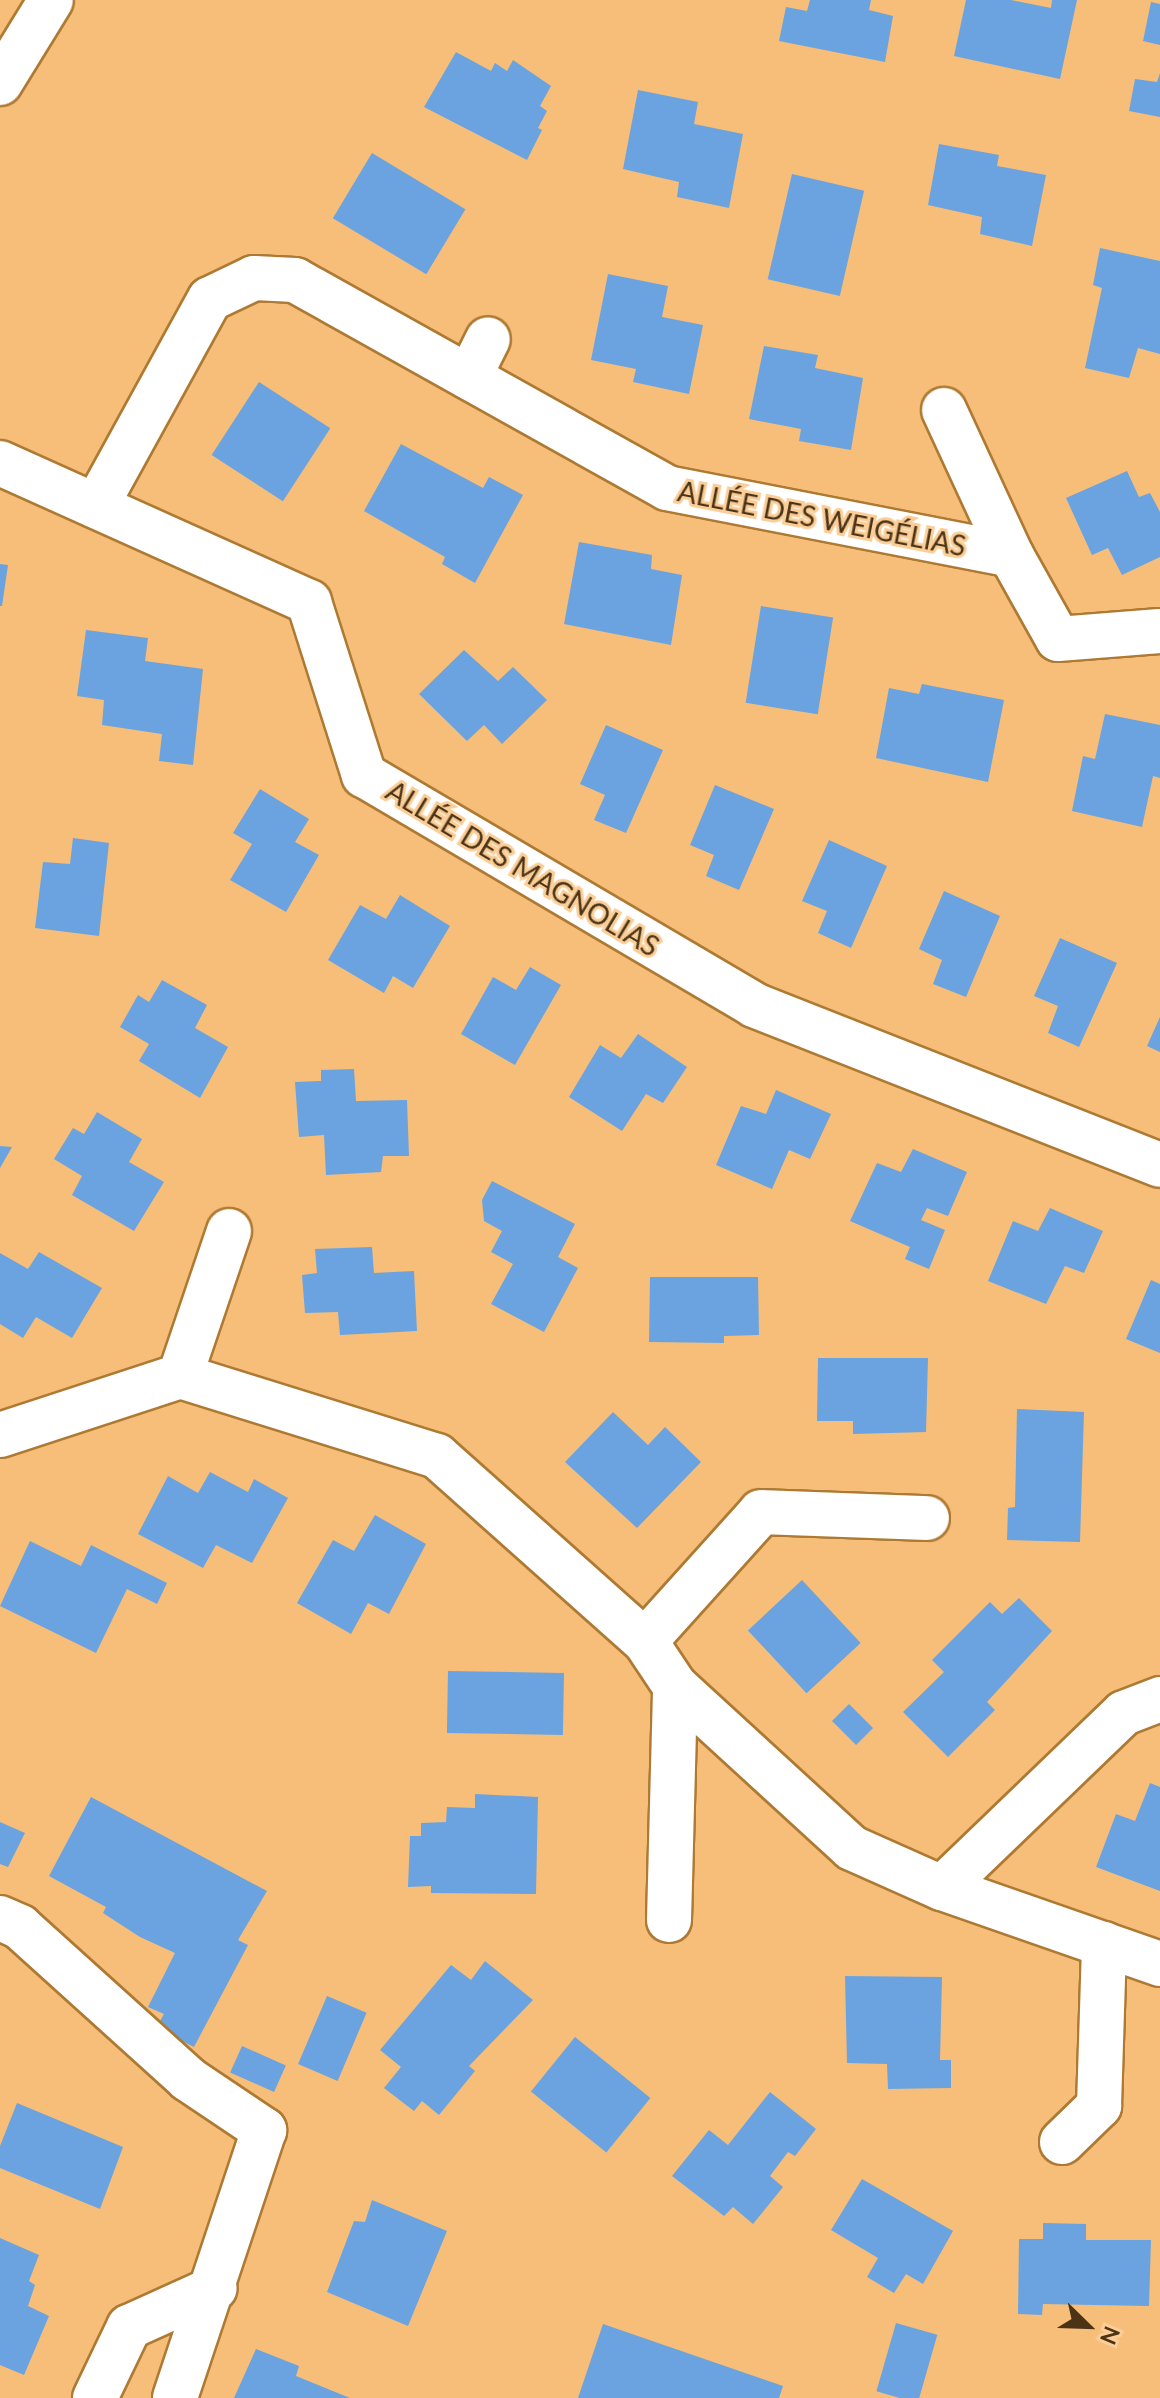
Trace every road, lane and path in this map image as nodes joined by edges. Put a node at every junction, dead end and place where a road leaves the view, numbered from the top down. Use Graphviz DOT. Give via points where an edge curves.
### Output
graph roads {
  1 [pos="51,0"];
  2 [pos="0,83"];
  3 [pos="488,339"];
  4 [pos="469,377"];
  5 [pos="944,410"];
  6 [pos="0,463"];
  7 [pos="96,506"];
  8 [pos="1011,555"];
  9 [pos="1160,631"];
  10 [pos="1160,1165"];
  11 [pos="229,1231"];
  12 [pos="180,1376"];
  13 [pos="0,1435"];
  14 [pos="927,1518"];
  15 [pos="645,1641"];
  16 [pos="675,1686"];
  17 [pos="1160,1699"];
  18 [pos="942,1888"];
  19 [pos="0,1918"];
  20 [pos="669,1920"];
  21 [pos="1104,1944"];
  22 [pos="1160,1964"];
  23 [pos="1062,2142"];
  24 [pos="215,2288"];
  25 [pos="95,2398"];
  26 [pos="175,2398"];
  1 -- 2 [label="street"];
  3 -- 4 [label="street"];
  4 -- 7 [label="street, ALLÉE DES WEIGÉLIAS" via="295,280 254,278 210,299"];
  4 -- 8 [label="street, ALLÉE DES WEIGÉLIAS" via="667,488"];
  5 -- 8 [label="street, ALLÉE DES WEIGÉLIAS"];
  6 -- 7 [label="street, ALLÉE DES MAGNOLIAS"];
  7 -- 10 [label="street, ALLÉE DES MAGNOLIAS" via="309,602 364,775 754,1005"];
  8 -- 9 [label="street, ALLÉE DES WEIGÉLIAS" via="1058,639"];
  11 -- 12 [label="street"];
  12 -- 13 [label="street"];
  12 -- 15 [label="street" via="437,1456"];
  14 -- 15 [label="street" via="761,1512"];
  15 -- 16 [label="street"];
  16 -- 18 [label="street" via="852,1848"];
  16 -- 20 [label="street"];
  17 -- 18 [label="street" via="1124,1713"];
  18 -- 21 [label="street"];
  19 -- 24 [label="street" via="20,1927 188,2079 264,2130"];
  21 -- 22 [label="street"];
  21 -- 23 [label="street" via="1099,2106"];
  24 -- 25 [label="street" via="129,2327"];
  24 -- 26 [label="street"];
}
